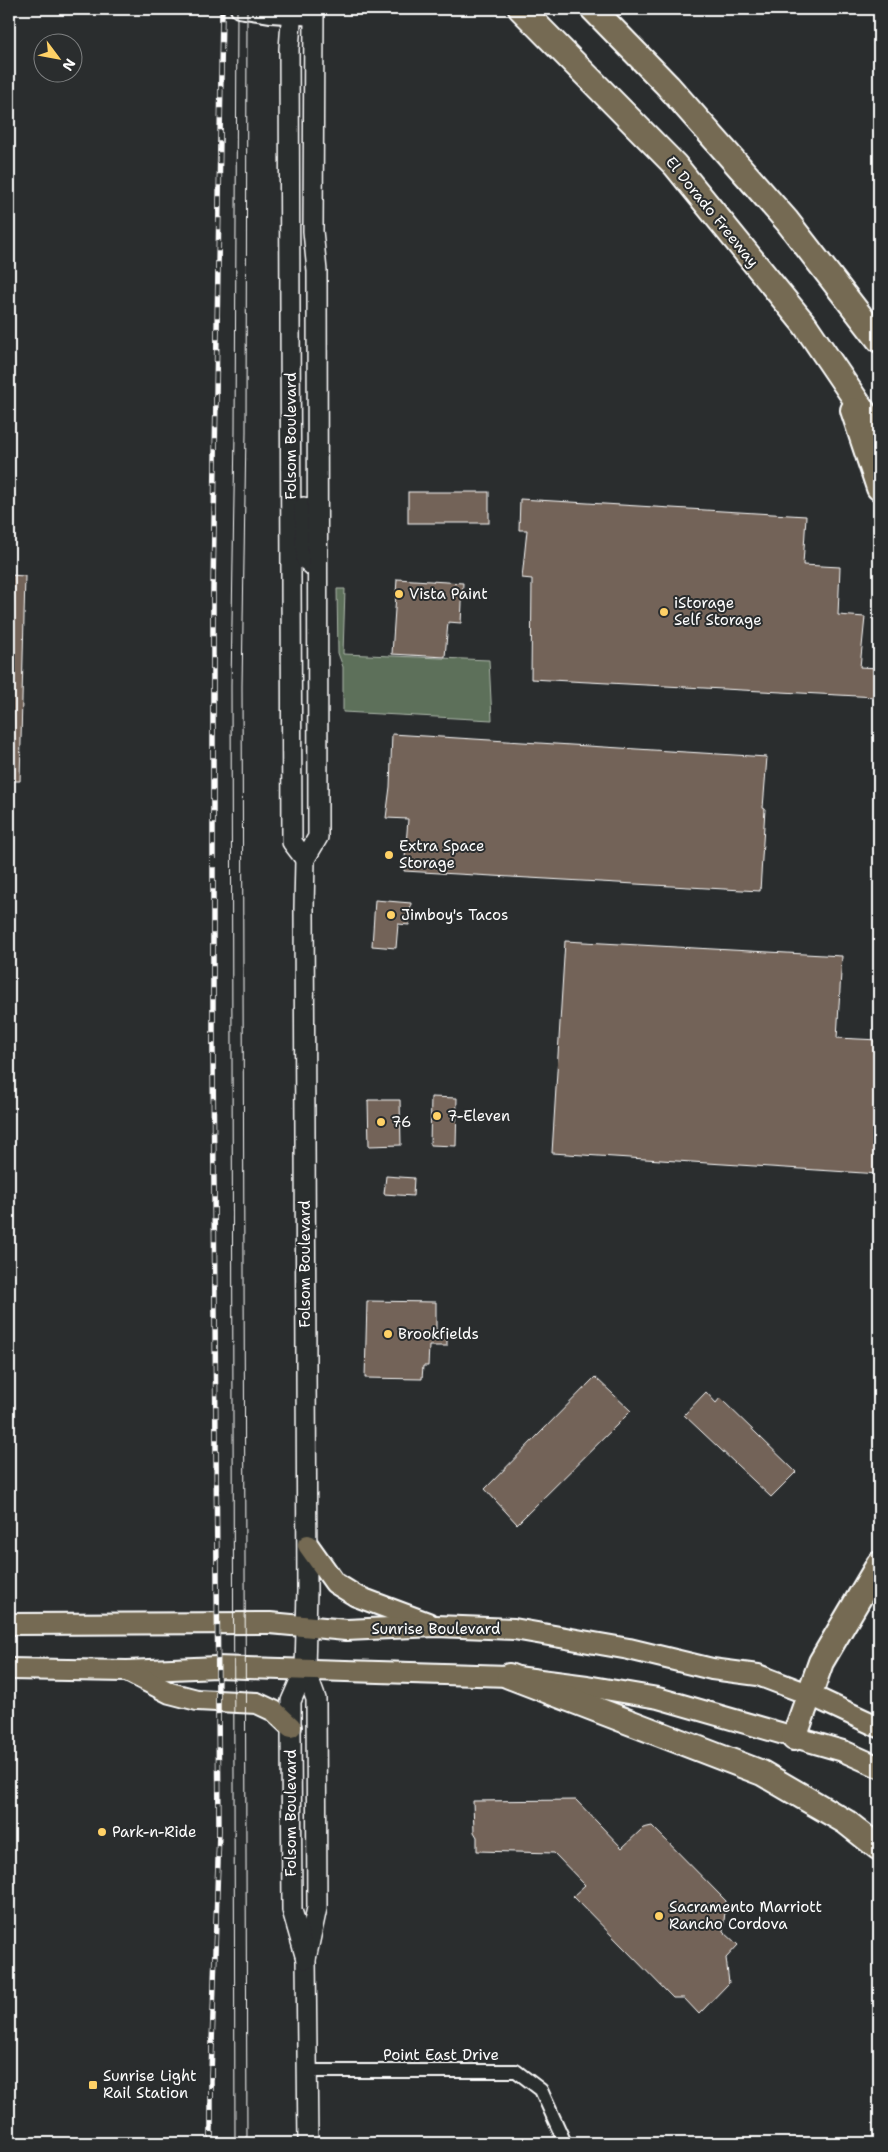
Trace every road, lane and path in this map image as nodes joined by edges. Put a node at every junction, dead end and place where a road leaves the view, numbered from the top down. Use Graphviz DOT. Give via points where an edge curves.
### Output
graph roads {
  1 [pos="239,9"];
  2 [pos="521,9"];
  3 [pos="593,9"];
  4 [pos="292,12"];
  5 [pos="314,13"];
  6 [pos="879,340"];
  7 [pos="844,380"];
  8 [pos="879,434"];
  9 [pos="292,470"];
  10 [pos="879,488"];
  11 [pos="311,535"];
  12 [pos="305,859"];
  13 [pos="308,1545"];
  14 [pos="879,1564"];
  15 [pos="9,1624"];
  16 [pos="436,1626"];
  17 [pos="306,1627"];
  18 [pos="9,1669"];
  19 [pos="304,1669"];
  20 [pos="127,1671"];
  21 [pos="509,1676"];
  22 [pos="808,1694"];
  23 [pos="291,1727"];
  24 [pos="879,1727"];
  25 [pos="794,1738"];
  26 [pos="879,1768"];
  27 [pos="879,1848"];
  28 [pos="306,1959"];
  29 [pos="307,2071"];
  30 [pos="308,2143"];
  31 [pos="565,2143"];
  1 -- 4 [label="street"];
  2 -- 7 [label="highway, El Dorado Freeway" via="675,164 805,325"];
  3 -- 6 [label="highway" via="668,86 787,221"];
  4 -- 5 [label="street"];
  4 -- 9 [label="main road, Folsom Boulevard" via="289,49"];
  5 -- 11 [label="main road, Folsom Boulevard" via="312,231 317,271"];
  7 -- 8 [label="highway, El Dorado Freeway"];
  7 -- 10 [label="highway"];
  9 -- 11 [label="main road" via="305,492"];
  9 -- 12 [label="main road, Folsom Boulevard" via="292,842"];
  11 -- 12 [label="main road" via="306,560 318,571 318,837"];
  12 -- 13 [label="main road, Folsom Boulevard" via="304,1238"];
  13 -- 16 [label="main road" via="335,1583 356,1596"];
  13 -- 17 [label="main road, Folsom Boulevard"];
  14 -- 22 [label="highway" via="821,1662"];
  15 -- 17 [label="main road, Sunrise Boulevard" via="270,1623"];
  16 -- 17 [label="main road, Sunrise Boulevard" via="346,1630"];
  16 -- 22 [label="main road, Sunrise Boulevard" via="514,1629 628,1649 712,1669 758,1675"];
  17 -- 19 [label="main road, Folsom Boulevard"];
  18 -- 20 [label="main road"];
  19 -- 20 [label="main road" via="217,1666"];
  19 -- 21 [label="main road"];
  19 -- 23 [label="main road, Folsom Boulevard" via="291,1701"];
  19 -- 28 [label="main road, Folsom Boulevard" via="316,1699 317,1719 317,1908"];
  20 -- 23 [label="main road" via="170,1693 188,1698 257,1703 274,1711"];
  21 -- 25 [label="main road" via="658,1698"];
  21 -- 27 [label="highway" via="762,1773 846,1822"];
  22 -- 24 [label="main road, Sunrise Boulevard"];
  22 -- 25 [label="highway"];
  23 -- 28 [label="main road, Folsom Boulevard" via="292,1910"];
  25 -- 26 [label="main road" via="843,1750"];
  28 -- 29 [label="main road, Folsom Boulevard"];
  29 -- 30 [label="main road, Folsom Boulevard"];
  29 -- 31 [label="street, Point East Drive" via="516,2071 541,2090"];
}
